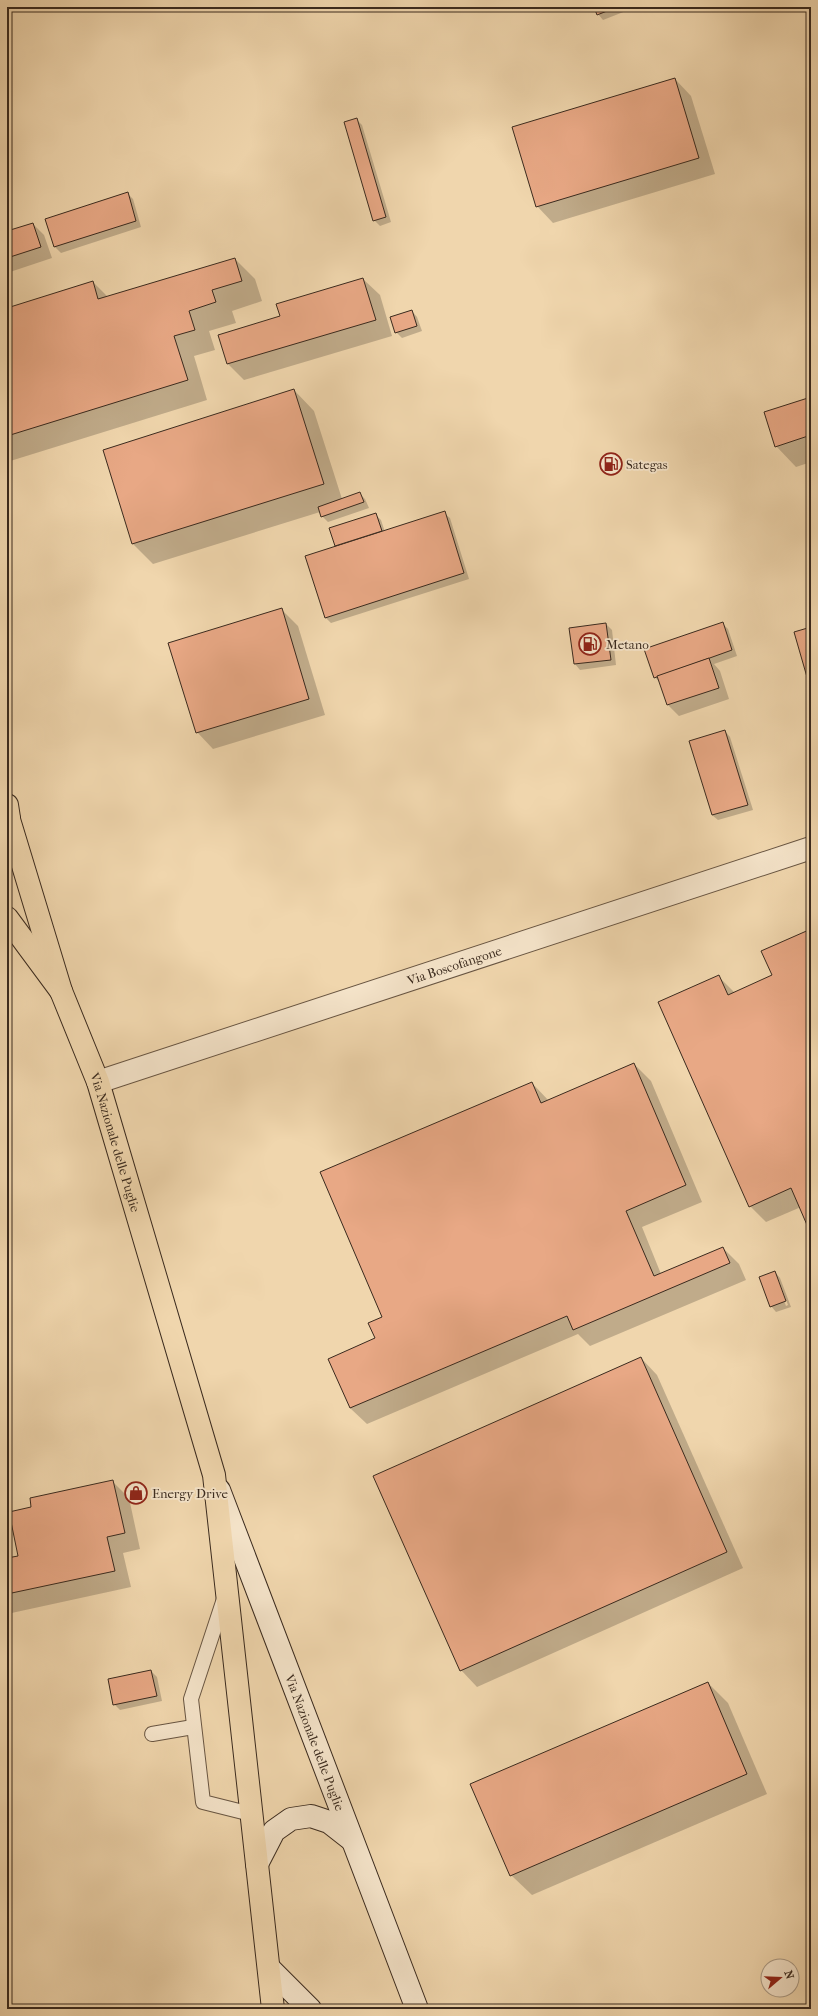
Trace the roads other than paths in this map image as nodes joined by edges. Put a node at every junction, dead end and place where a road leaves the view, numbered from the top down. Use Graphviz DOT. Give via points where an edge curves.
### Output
graph roads {
  1 [pos="8,812"];
  2 [pos="811,848"];
  3 [pos="7,918"];
  4 [pos="61,991"];
  5 [pos="98,1082"];
  6 [pos="214,1475"];
  7 [pos="226,1593"];
  8 [pos="193,1727"];
  9 [pos="152,1734"];
  10 [pos="251,1814"];
  11 [pos="353,1841"];
  12 [pos="257,1864"];
  13 [pos="269,1968"];
  14 [pos="273,2009"];
  15 [pos="310,2009"];
  16 [pos="416,2009"];
  1 -- 4 [label="main road, Via Nazionale delle Puglie"];
  2 -- 5 [label="main road, Via Boscofangone"];
  3 -- 4 [label="main road"];
  4 -- 5 [label="main road, Via Nazionale delle Puglie"];
  5 -- 6 [label="main road, Via Nazionale delle Puglie"];
  6 -- 7 [label="main road, Via Nazionale delle Puglie"];
  6 -- 11 [label="main road, Via Nazionale delle Puglie"];
  7 -- 8 [label="lane" via="191,1699"];
  7 -- 10 [label="main road, Via Nazionale delle Puglie"];
  8 -- 9 [label="lane"];
  8 -- 10 [label="lane" via="203,1802"];
  10 -- 12 [label="main road, Via Nazionale delle Puglie"];
  11 -- 12 [label="main road" via="329,1822 311,1816 291,1820 274,1831"];
  11 -- 16 [label="main road, Via Nazionale delle Puglie"];
  12 -- 13 [label="main road, Via Nazionale delle Puglie"];
  13 -- 14 [label="main road, Via Nazionale delle Puglie"];
  13 -- 15 [label="main road"];
}
